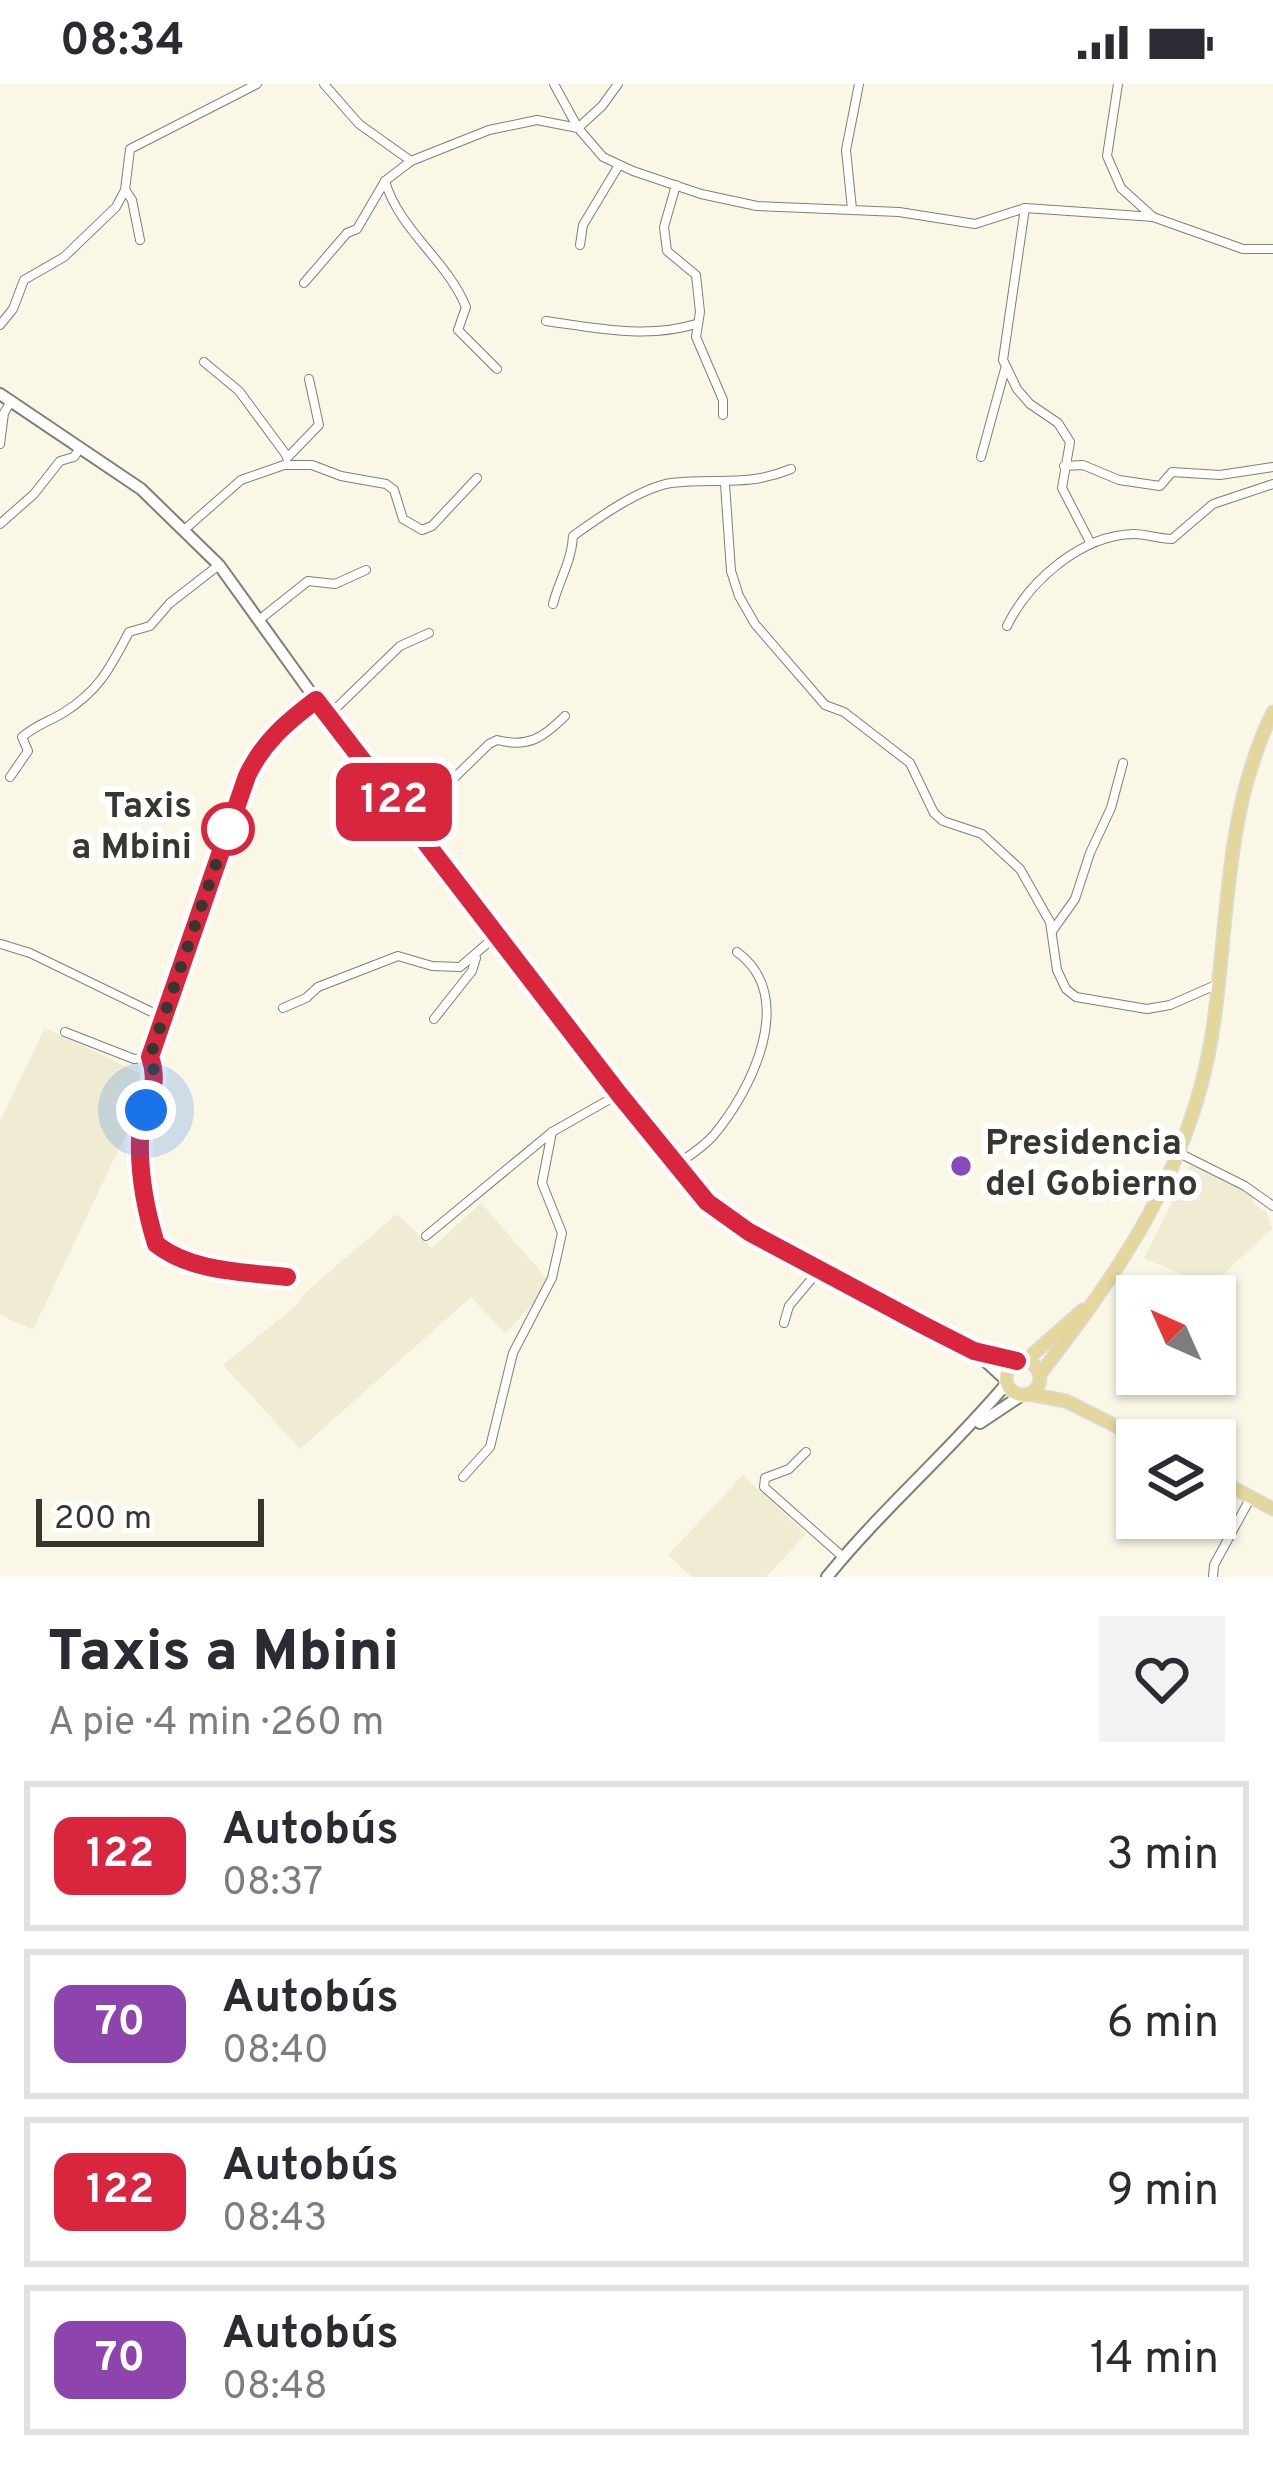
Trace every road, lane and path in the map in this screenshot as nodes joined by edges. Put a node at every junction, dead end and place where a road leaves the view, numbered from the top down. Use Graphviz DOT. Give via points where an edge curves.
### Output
graph roads {
  1 [pos="256,84"];
  2 [pos="324,84"];
  3 [pos="554,84"];
  4 [pos="618,84"];
  5 [pos="859,84"];
  6 [pos="1105,84"];
  7 [pos="1116,89"];
  8 [pos="578,128"];
  9 [pos="410,161"];
  10 [pos="619,165"];
  11 [pos="385,181"];
  12 [pos="676,185"];
  13 [pos="125,190"];
  14 [pos="1025,208"];
  15 [pos="852,209"];
  16 [pos="1153,218"];
  17 [pos="140,240"];
  18 [pos="580,245"];
  19 [pos="1273,249"];
  20 [pos="304,284"];
  21 [pos="546,321"];
  22 [pos="696,324"];
  23 [pos="0,325"];
  24 [pos="204,362"];
  25 [pos="497,369"];
  26 [pos="1005,369"];
  27 [pos="309,379"];
  28 [pos="5,398"];
  29 [pos="723,416"];
  30 [pos="0,443"];
  31 [pos="80,448"];
  32 [pos="981,457"];
  33 [pos="286,460"];
  34 [pos="1064,466"];
  35 [pos="1273,467"];
  36 [pos="790,469"];
  37 [pos="477,478"];
  38 [pos="724,484"];
  39 [pos="1273,484"];
  40 [pos="0,524"];
  41 [pos="184,530"];
  42 [pos="1091,544"];
  43 [pos="219,566"];
  44 [pos="366,570"];
  45 [pos="553,604"];
  46 [pos="259,620"];
  47 [pos="1007,626"];
  48 [pos="429,633"];
  49 [pos="316,700"];
  50 [pos="1273,712"];
  51 [pos="328,716"];
  52 [pos="565,716"];
  53 [pos="1123,763"];
  54 [pos="10,777"];
  55 [pos="410,822"];
  56 [pos="1053,930"];
  57 [pos="497,934"];
  58 [pos="1,944"];
  59 [pos="736,952"];
  60 [pos="476,956"];
  61 [pos="1219,983"];
  62 [pos="283,1008"];
  63 [pos="164,1018"];
  64 [pos="434,1019"];
  65 [pos="64,1032"];
  66 [pos="150,1057"];
  67 [pos="619,1094"];
  68 [pos="552,1132"];
  69 [pos="1178,1153"];
  70 [pos="675,1166"];
  71 [pos="1273,1206"];
  72 [pos="425,1236"];
  73 [pos="820,1270"];
  74 [pos="287,1277"];
  75 [pos="1101,1293"];
  76 [pos="784,1323"];
  77 [pos="974,1351"];
  78 [pos="1021,1361"];
  79 [pos="1040,1376"];
  80 [pos="1006,1382"];
  81 [pos="1025,1394"];
  82 [pos="1066,1401"];
  83 [pos="1116,1426"];
  84 [pos="967,1432"];
  85 [pos="806,1452"];
  86 [pos="463,1477"];
  87 [pos="1236,1489"];
  88 [pos="1251,1497"];
  89 [pos="1273,1509"];
  90 [pos="843,1557"];
  91 [pos="827,1577"];
  92 [pos="1213,1577"];
  1 -- 13 [label="street" via="130,149"];
  2 -- 9 [label="street" via="359,124"];
  3 -- 8 [label="street"];
  4 -- 8 [label="street"];
  5 -- 15 [label="street" via="845,150"];
  6 -- 7 [label="street"];
  7 -- 16 [label="street" via="1107,157 1112,174"];
  8 -- 9 [label="street" via="510,124"];
  8 -- 10 [label="street"];
  9 -- 11 [label="street"];
  10 -- 12 [label="street"];
  10 -- 18 [label="street" via="583,225"];
  11 -- 20 [label="street" via="357,229"];
  11 -- 25 [label="street" via="399,214 458,289 466,308 458,330"];
  12 -- 15 [label="street" via="757,206"];
  12 -- 22 [label="street" via="664,227 667,251 696,275"];
  13 -- 17 [label="street"];
  13 -- 23 [label="street" via="64,257 24,280"];
  14 -- 15 [label="street" via="975,224"];
  14 -- 16 [label="street"];
  14 -- 26 [label="street"];
  16 -- 19 [label="street" via="1243,249"];
  21 -- 22 [label="street" via="646,332"];
  22 -- 29 [label="street"];
  24 -- 33 [label="street" via="239,392"];
  26 -- 32 [label="street"];
  26 -- 34 [label="street" via="1063,430 1070,448"];
  27 -- 33 [label="street" via="319,425"];
  28 -- 30 [label="street"];
  28 -- 31 [label="main road"];
  31 -- 40 [label="street"];
  31 -- 41 [label="main road"];
  33 -- 37 [label="street" via="386,484 417,530 432,526"];
  33 -- 41 [label="street" via="241,480"];
  34 -- 35 [label="street" via="1160,487 1172,472"];
  34 -- 42 [label="street" via="1063,493"];
  36 -- 38 [label="street"];
  38 -- 45 [label="street" via="667,483 602,514 573,536"];
  38 -- 56 [label="street" via="731,571 755,624 825,705 910,763 943,821 982,834 1020,869"];
  39 -- 42 [label="street" via="1213,504 1172,538 1135,534"];
  41 -- 43 [label="main road"];
  42 -- 47 [label="street" via="1063,560"];
  43 -- 46 [label="main road"];
  43 -- 54 [label="street" via="150,626 129,632 100,686 22,737 28,751"];
  44 -- 46 [label="street" via="334,584 308,581"];
  46 -- 49 [label="main road"];
  48 -- 51 [label="street" via="400,646"];
  49 -- 51 [label="main road"];
  49 -- 63 [label="street" via="256,757"];
  50 -- 61 [label="main road" via="1232,844"];
  51 -- 55 [label="main road"];
  52 -- 55 [label="street" via="538,740 489,744"];
  53 -- 56 [label="street" via="1075,899"];
  55 -- 57 [label="main road"];
  56 -- 61 [label="street" via="1057,970 1076,997 1148,1009"];
  57 -- 60 [label="street"];
  57 -- 67 [label="main road"];
  58 -- 63 [label="street"];
  59 -- 70 [label="street" via="756,968 767,999 760,1049 722,1125"];
  60 -- 62 [label="street" via="446,969 398,956"];
  60 -- 64 [label="street"];
  61 -- 69 [label="main road" via="1205,1071"];
  63 -- 66 [label="street"];
  65 -- 66 [label="street" via="134,1059"];
  66 -- 74 [label="street" via="157,1082 142,1123 140,1164 156,1244 211,1268"];
  67 -- 68 [label="street"];
  67 -- 70 [label="main road"];
  68 -- 72 [label="street"];
  68 -- 86 [label="street" via="542,1183 562,1233 552,1278 513,1353 490,1447"];
  69 -- 71 [label="street"];
  69 -- 75 [label="main road" via="1138,1239"];
  70 -- 73 [label="main road" via="717,1211"];
  73 -- 76 [label="street"];
  73 -- 77 [label="main road"];
  75 -- 78 [label="main road"];
  75 -- 79 [label="main road"];
  77 -- 78 [label="main road"];
  77 -- 80 [label="main road"];
  78 -- 79 [label="main road"];
  78 -- 80 [label="main road"];
  79 -- 81 [label="main road"];
  79 -- 82 [label="main road"];
  80 -- 81 [label="main road"];
  80 -- 84 [label="main road"];
  81 -- 82 [label="main road"];
  81 -- 84 [label="main road"];
  82 -- 83 [label="main road"];
  84 -- 90 [label="main road"];
  85 -- 90 [label="street" via="765,1478 764,1487"];
  87 -- 88 [label="main road"];
  88 -- 89 [label="main road"];
  88 -- 92 [label="street"];
  90 -- 91 [label="main road"];
}
